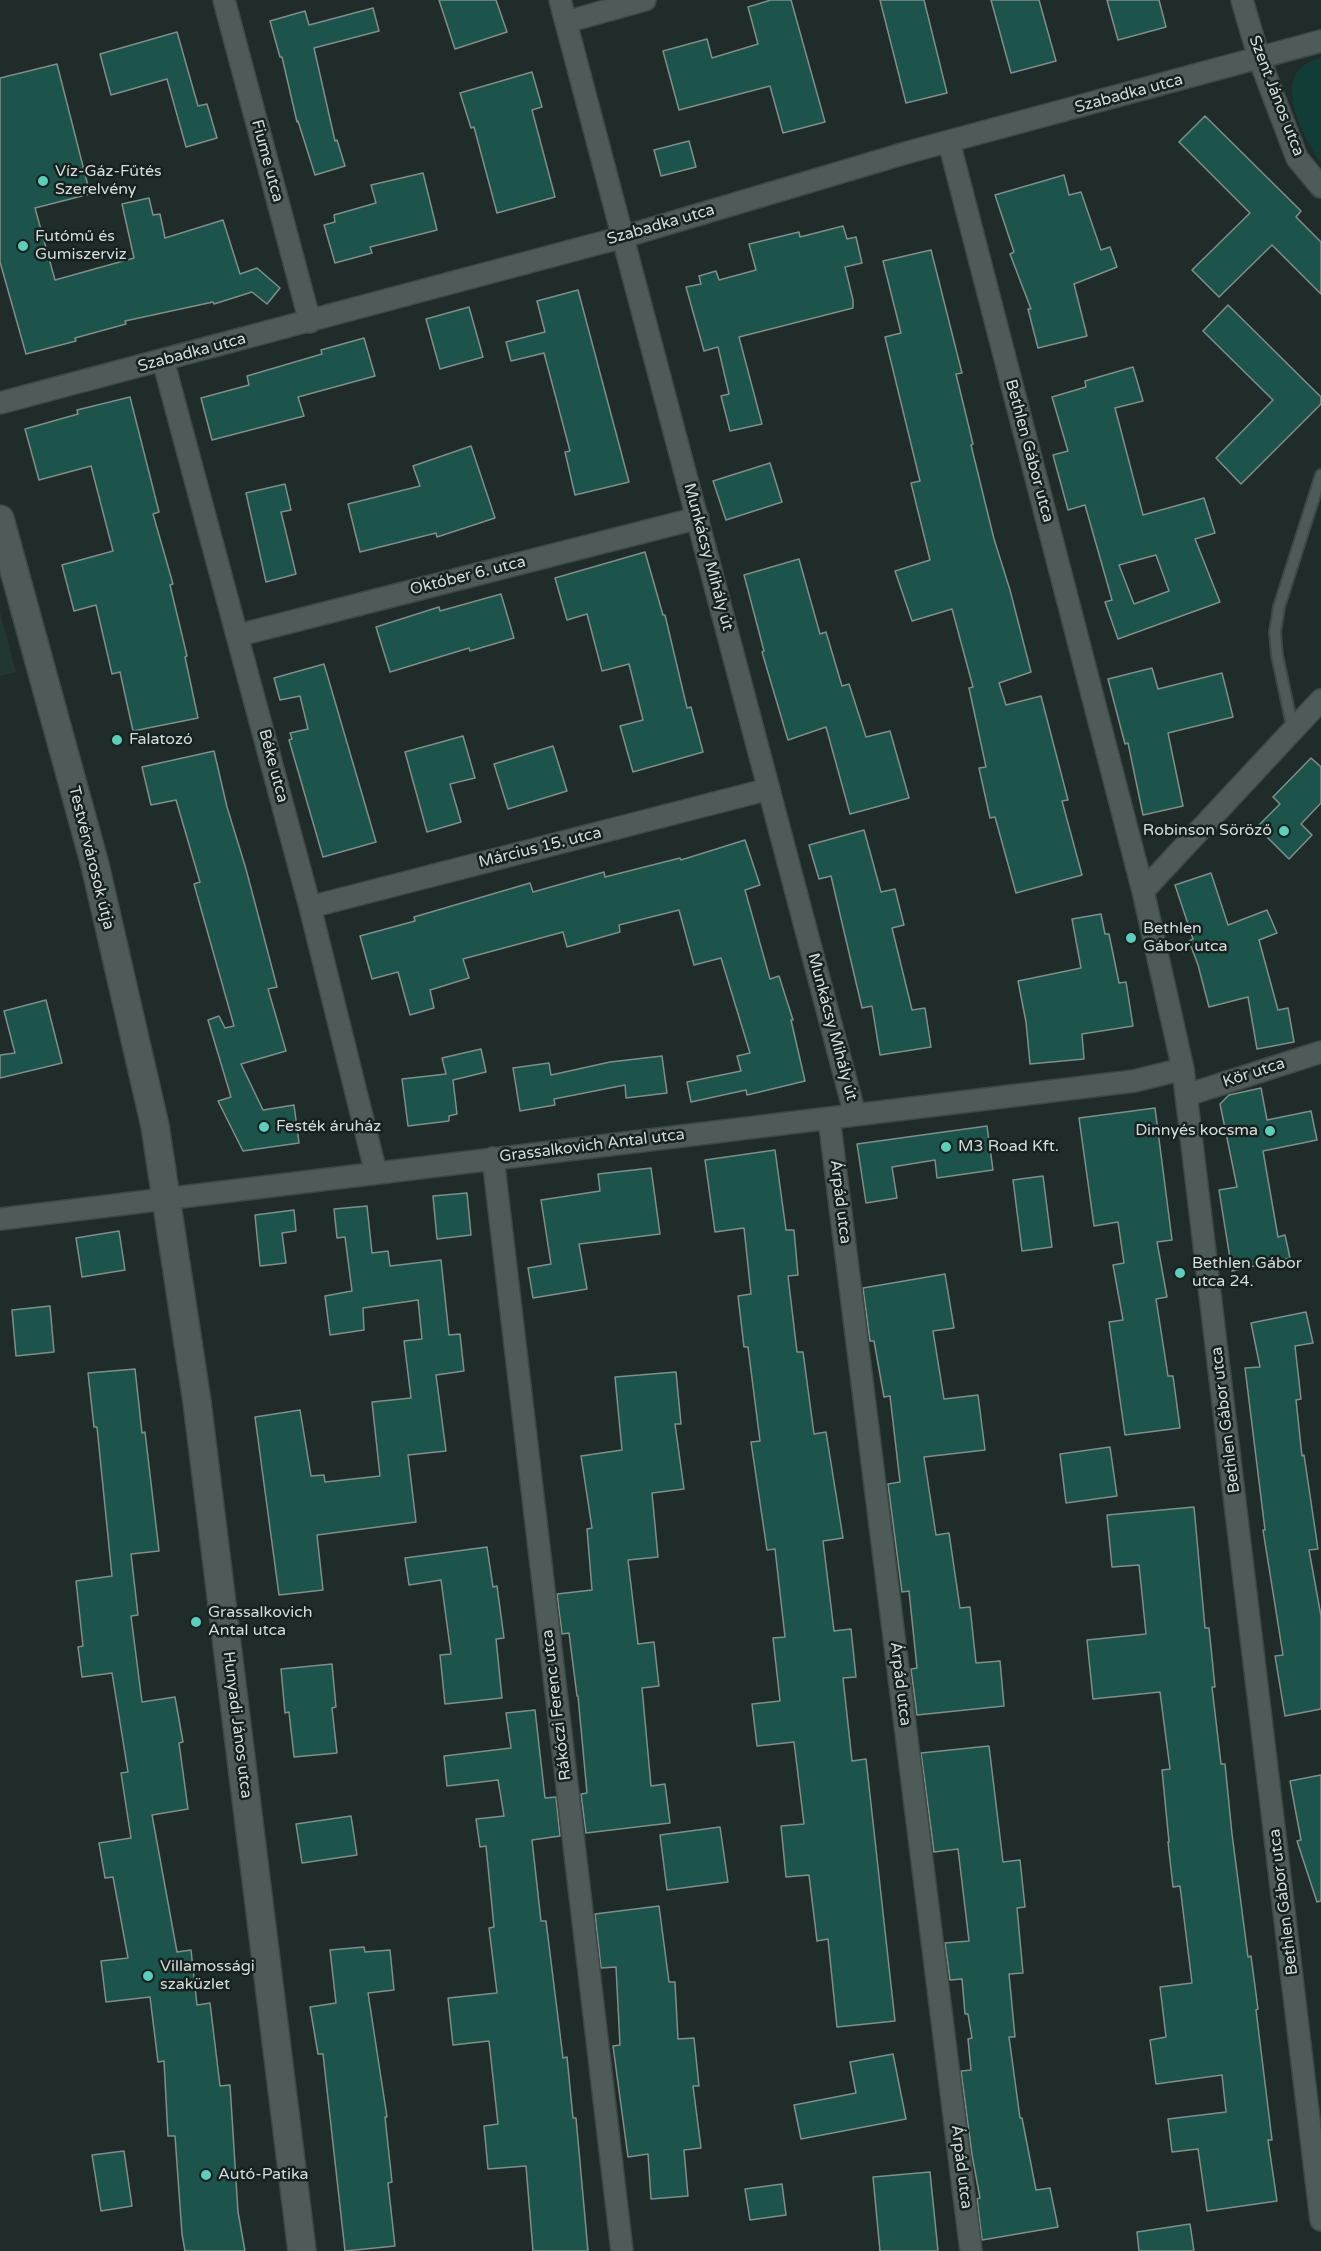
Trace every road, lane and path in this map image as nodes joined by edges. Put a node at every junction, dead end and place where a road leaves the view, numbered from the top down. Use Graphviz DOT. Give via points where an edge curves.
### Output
graph roads {
  1 [pos="224,0"];
  2 [pos="560,0"];
  3 [pos="645,0"];
  4 [pos="1242,0"];
  5 [pos="566,22"];
  6 [pos="1321,41"];
  7 [pos="1259,58"];
  8 [pos="949,142"];
  9 [pos="1321,187"];
  10 [pos="623,237"];
  11 [pos="310,322"];
  12 [pos="163,360"];
  13 [pos="0,403"];
  14 [pos="1321,475"];
  15 [pos="698,518"];
  16 [pos="0,519"];
  17 [pos="239,635"];
  18 [pos="1317,704"];
  19 [pos="1293,730"];
  20 [pos="770,789"];
  21 [pos="1143,891"];
  22 [pos="310,907"];
  23 [pos="1321,1052"];
  24 [pos="1183,1069"];
  25 [pos="1187,1095"];
  26 [pos="855,1115"];
  27 [pos="830,1118"];
  28 [pos="493,1158"];
  29 [pos="376,1173"];
  30 [pos="167,1199"];
  31 [pos="0,1219"];
  32 [pos="1321,2220"];
  33 [pos="302,2251"];
  34 [pos="622,2251"];
  35 [pos="971,2251"];
  1 -- 11 [label="street, Fiume utca"];
  2 -- 5 [label="street, Munkácsy Mihály út"];
  3 -- 5 [label="street"];
  4 -- 7 [label="street, Szent János utca"];
  5 -- 10 [label="street, Munkácsy Mihály út"];
  6 -- 7 [label="street, Szabadka utca"];
  7 -- 8 [label="street, Szabadka utca"];
  7 -- 9 [label="street, Szent János utca" via="1297,158"];
  8 -- 10 [label="street, Szabadka utca"];
  8 -- 21 [label="street, Bethlen Gábor utca"];
  10 -- 11 [label="street, Szabadka utca"];
  10 -- 15 [label="street, Munkácsy Mihály út"];
  11 -- 12 [label="street, Szabadka utca"];
  12 -- 13 [label="street, Szabadka utca"];
  12 -- 17 [label="street, Béke utca"];
  14 -- 19 [label="lane" via="1279,607 1275,632"];
  15 -- 17 [label="street, Október 6. utca"];
  15 -- 20 [label="street, Munkácsy Mihály út"];
  16 -- 30 [label="street, Testvérvárosok útja" via="95,865"];
  17 -- 22 [label="street, Béke utca"];
  18 -- 19 [label="street"];
  19 -- 21 [label="street"];
  20 -- 22 [label="street, Március 15. utca"];
  20 -- 26 [label="street, Munkácsy Mihály út"];
  21 -- 24 [label="street, Bethlen Gábor utca"];
  22 -- 29 [label="street, Béke utca"];
  23 -- 25 [label="street, Kör utca"];
  24 -- 25 [label="street, Bethlen Gábor utca"];
  24 -- 26 [label="street, Grassalkovich Antal utca" via="1134,1081"];
  25 -- 32 [label="street, Bethlen Gábor utca"];
  26 -- 27 [label="street, Grassalkovich Antal utca"];
  27 -- 28 [label="street, Grassalkovich Antal utca"];
  27 -- 35 [label="street, Árpád utca"];
  28 -- 29 [label="street, Grassalkovich Antal utca"];
  28 -- 34 [label="street, Rákóczi Ferenc utca"];
  29 -- 30 [label="street, Grassalkovich Antal utca"];
  30 -- 31 [label="street, Grassalkovich Antal utca"];
  30 -- 33 [label="street, Hunyadi János utca" via="197,1402"];
}
